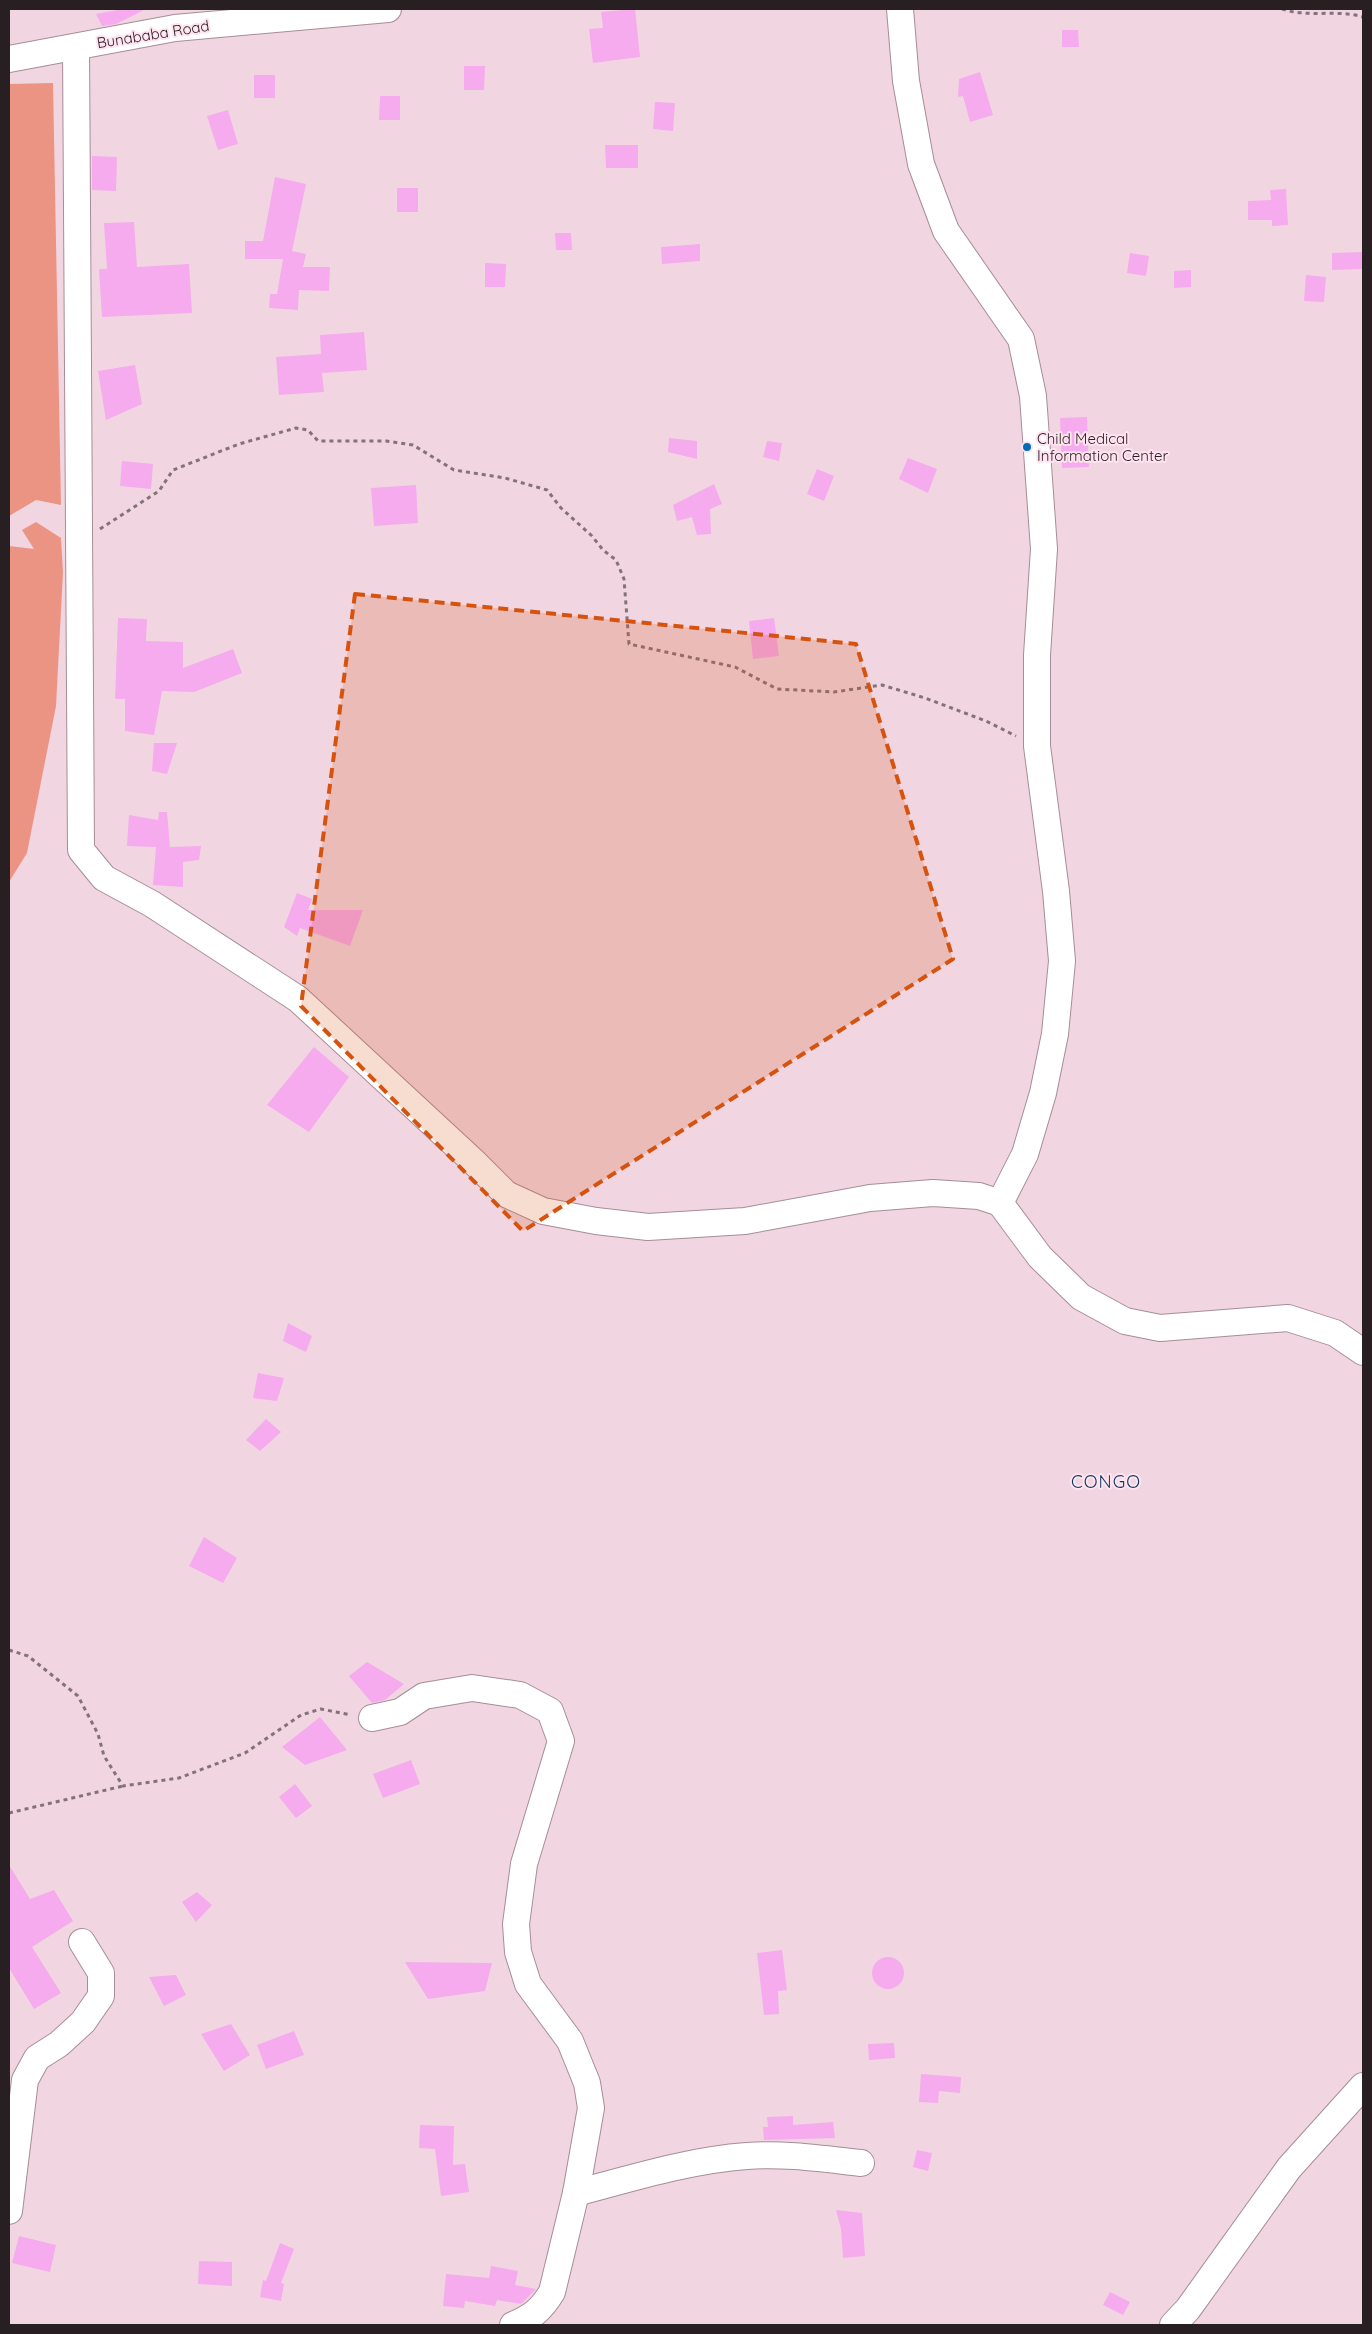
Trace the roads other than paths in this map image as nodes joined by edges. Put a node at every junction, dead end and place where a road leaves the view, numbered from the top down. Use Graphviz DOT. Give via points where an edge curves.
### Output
graph roads {
  1 [pos="388,9"];
  2 [pos="900,9"];
  3 [pos="76,47"];
  4 [pos="9,58"];
  5 [pos="1000,1203"];
  6 [pos="1363,1352"];
  7 [pos="372,1718"];
  8 [pos="82,1942"];
  9 [pos="1363,2086"];
  10 [pos="861,2163"];
  11 [pos="576,2193"];
  12 [pos="9,2211"];
  13 [pos="513,2325"];
  14 [pos="1173,2325"];
  1 -- 3 [label="street, Bunababa Road" via="175,28"];
  2 -- 5 [label="street" via="906,81 920,164 946,231 1021,338 1033,396 1044,549 1037,654 1037,746 1062,961 1055,1034 1043,1093 1025,1154"];
  3 -- 4 [label="street, Bunababa Road"];
  3 -- 5 [label="street" via="81,850 104,878 152,904 298,999 506,1194 543,1211 648,1227 745,1221 870,1198 933,1193 979,1196"];
  5 -- 6 [label="street" via="1040,1257 1082,1297 1125,1321 1160,1328 1288,1318 1335,1333"];
  7 -- 11 [label="street" via="400,1712 424,1696 472,1688 520,1695 550,1712 561,1741 524,1864 517,1934 518,1952 528,1984 570,2041 587,2083 591,2108"];
  8 -- 12 [label="street" via="101,1973 101,1996 83,2022 37,2058 25,2080"];
  9 -- 14 [label="street" via="1289,2168 1188,2309"];
  10 -- 11 [label="street" via="795,2156 747,2156 696,2164"];
  11 -- 13 [label="street" via="552,2292 531,2318"];
}
